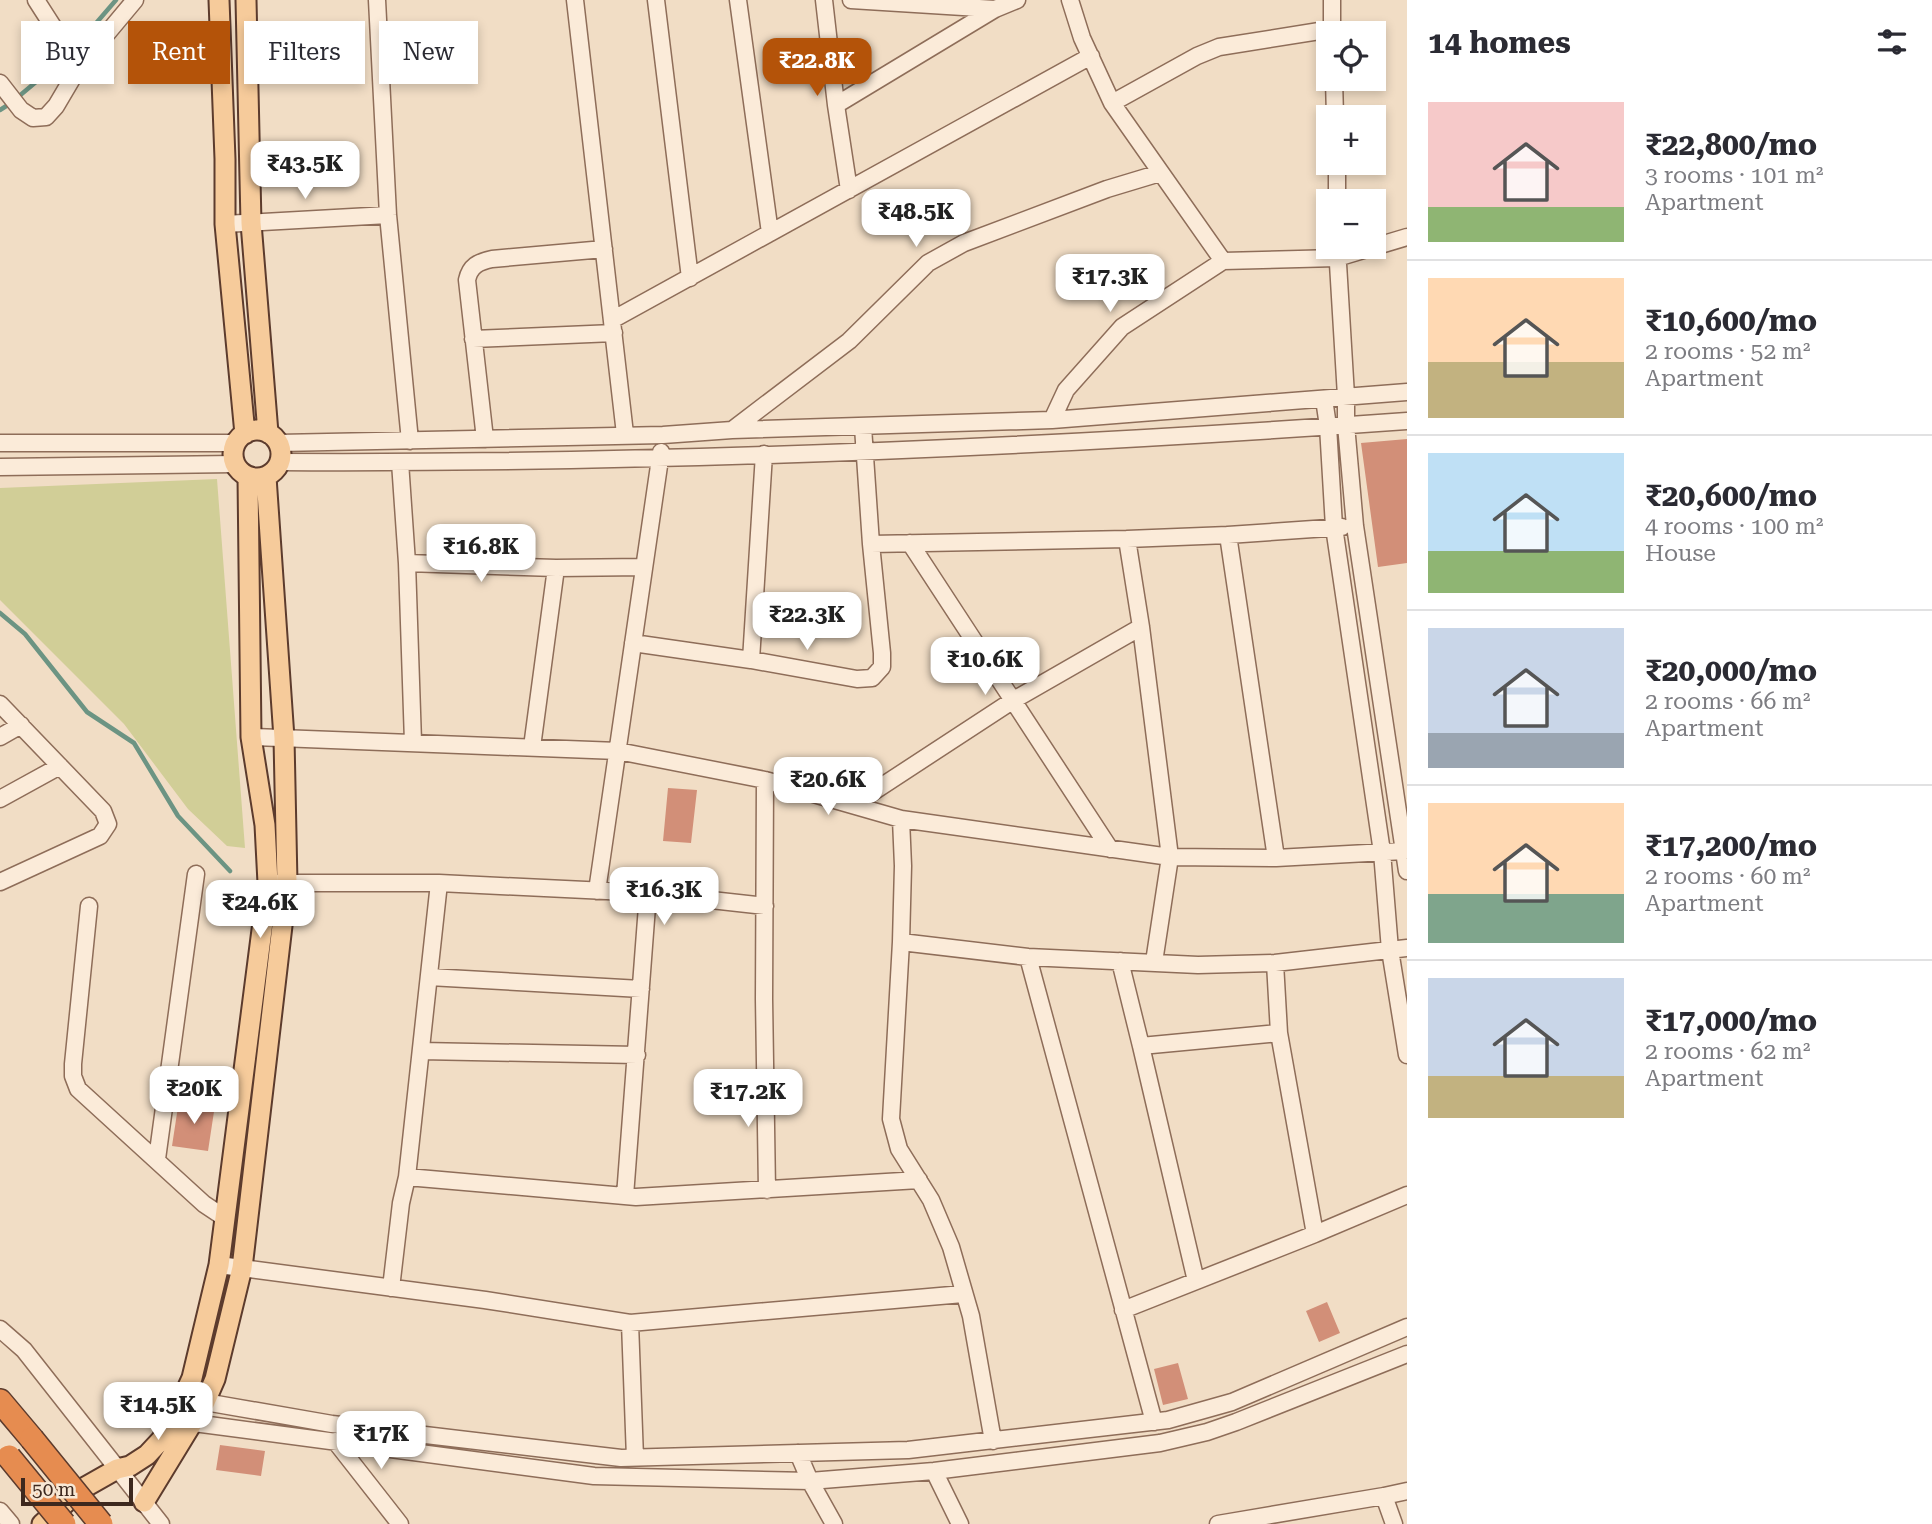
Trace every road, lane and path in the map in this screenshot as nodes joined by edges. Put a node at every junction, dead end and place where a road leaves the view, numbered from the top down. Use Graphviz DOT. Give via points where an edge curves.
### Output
graph roads {
  1 [pos="36,0"];
  2 [pos="133,0"];
  3 [pos="219,0"];
  4 [pos="246,0"];
  5 [pos="377,0"];
  6 [pos="575,0"];
  7 [pos="656,0"];
  8 [pos="738,0"];
  9 [pos="824,0"];
  10 [pos="851,0"];
  11 [pos="1017,0"];
  12 [pos="1070,0"];
  13 [pos="1332,0"];
  14 [pos="995,9"];
  15 [pos="50,21"];
  16 [pos="1332,21"];
  17 [pos="114,23"];
  18 [pos="1316,33"];
  19 [pos="1091,56"];
  20 [pos="0,83"];
  21 [pos="69,84"];
  22 [pos="1112,103"];
  23 [pos="836,105"];
  24 [pos="1160,173"];
  25 [pos="849,190"];
  26 [pos="388,215"];
  27 [pos="251,223"];
  28 [pos="225,224"];
  29 [pos="770,233"];
  30 [pos="1407,237"];
  31 [pos="1386,242"];
  32 [pos="604,249"];
  33 [pos="1316,254"];
  34 [pos="1337,259"];
  35 [pos="1223,261"];
  36 [pos="690,278"];
  37 [pos="613,327"];
  38 [pos="473,339"];
  39 [pos="1407,392"];
  40 [pos="1346,396"];
  41 [pos="1324,399"];
  42 [pos="1052,420"];
  43 [pos="1407,421"];
  44 [pos="1346,425"];
  45 [pos="1328,426"];
  46 [pos="863,427"];
  47 [pos="732,430"];
  48 [pos="625,435"];
  49 [pos="663,435"];
  50 [pos="240,438"];
  51 [pos="485,439"];
  52 [pos="410,441"];
  53 [pos="0,443"];
  54 [pos="276,446"];
  55 [pos="865,453"];
  56 [pos="764,454"];
  57 [pos="660,459"];
  58 [pos="400,462"];
  59 [pos="0,467"];
  60 [pos="250,473"];
  61 [pos="1355,526"];
  62 [pos="1334,527"];
  63 [pos="1228,535"];
  64 [pos="1127,539"];
  65 [pos="910,543"];
  66 [pos="871,544"];
  67 [pos="407,563"];
  68 [pos="644,567"];
  69 [pos="556,568"];
  70 [pos="1141,627"];
  71 [pos="633,643"];
  72 [pos="751,660"];
  73 [pos="1012,701"];
  74 [pos="0,704"];
  75 [pos="21,725"];
  76 [pos="0,737"];
  77 [pos="251,737"];
  78 [pos="284,738"];
  79 [pos="413,742"];
  80 [pos="532,747"];
  81 [pos="618,751"];
  82 [pos="60,766"];
  83 [pos="765,780"];
  84 [pos="0,799"];
  85 [pos="853,805"];
  86 [pos="901,819"];
  87 [pos="1110,849"];
  88 [pos="1404,851"];
  89 [pos="1382,852"];
  90 [pos="1170,857"];
  91 [pos="1276,858"];
  92 [pos="1407,871"];
  93 [pos="196,874"];
  94 [pos="0,882"];
  95 [pos="278,883"];
  96 [pos="439,883"];
  97 [pos="597,891"];
  98 [pos="648,893"];
  99 [pos="765,905"];
  100 [pos="89,906"];
  101 [pos="901,942"];
  102 [pos="1399,949"];
  103 [pos="1028,957"];
  104 [pos="1120,961"];
  105 [pos="1154,962"];
  106 [pos="1275,963"];
  107 [pos="429,977"];
  108 [pos="641,989"];
  109 [pos="1279,1033"];
  110 [pos="1141,1046"];
  111 [pos="421,1051"];
  112 [pos="637,1055"];
  113 [pos="1407,1055"];
  114 [pos="157,1158"];
  115 [pos="407,1177"];
  116 [pos="919,1180"];
  117 [pos="767,1190"];
  118 [pos="1407,1195"];
  119 [pos="625,1196"];
  120 [pos="225,1218"];
  121 [pos="1315,1234"];
  122 [pos="219,1265"];
  123 [pos="242,1268"];
  124 [pos="1196,1281"];
  125 [pos="391,1288"];
  126 [pos="963,1294"];
  127 [pos="1123,1310"];
  128 [pos="630,1323"];
  129 [pos="1407,1327"];
  130 [pos="0,1329"];
  131 [pos="1407,1354"];
  132 [pos="185,1396"];
  133 [pos="0,1401"];
  134 [pos="205,1402"];
  135 [pos="174,1418"];
  136 [pos="1154,1422"];
  137 [pos="194,1423"];
  138 [pos="335,1441"];
  139 [pos="993,1441"];
  140 [pos="4,1452"];
  141 [pos="798,1453"];
  142 [pos="635,1458"];
  143 [pos="117,1469"];
  144 [pos="934,1471"];
  145 [pos="810,1480"];
  146 [pos="1407,1491"];
  147 [pos="1384,1496"];
  148 [pos="144,1502"];
  149 [pos="0,1511"];
  150 [pos="1306,1517"];
  151 [pos="11,1524"];
  152 [pos="42,1524"];
  153 [pos="64,1524"];
  154 [pos="101,1524"];
  155 [pos="161,1524"];
  156 [pos="400,1524"];
  157 [pos="834,1524"];
  158 [pos="960,1524"];
  159 [pos="1218,1524"];
  160 [pos="1394,1524"];
  1 -- 15 [label="street"];
  2 -- 17 [label="street"];
  3 -- 28 [label="main road"];
  4 -- 27 [label="main road"];
  5 -- 26 [label="street"];
  6 -- 32 [label="street"];
  7 -- 36 [label="street"];
  8 -- 29 [label="street"];
  9 -- 23 [label="street"];
  10 -- 14 [label="street"];
  11 -- 14 [label="street"];
  12 -- 19 [label="street"];
  13 -- 16 [label="street"];
  14 -- 23 [label="street"];
  18 -- 22 [label="street" via="1219,47"];
  19 -- 22 [label="street"];
  19 -- 25 [label="street"];
  20 -- 21 [label="street" via="20,110 33,118 46,117"];
  22 -- 24 [label="street"];
  23 -- 25 [label="street"];
  24 -- 35 [label="street"];
  24 -- 47 [label="street" via="964,243 928,263 849,341"];
  25 -- 29 [label="street"];
  26 -- 27 [label="street"];
  26 -- 52 [label="street"];
  27 -- 28 [label="street"];
  27 -- 54 [label="main road"];
  28 -- 50 [label="main road"];
  29 -- 36 [label="street"];
  30 -- 31 [label="street"];
  32 -- 37 [label="street"];
  32 -- 38 [label="street" via="480,262 469,270 467,280"];
  33 -- 35 [label="street"];
  34 -- 40 [label="street"];
  35 -- 42 [label="street" via="1122,327 1066,390"];
  36 -- 37 [label="street"];
  37 -- 38 [label="street"];
  37 -- 48 [label="street"];
  38 -- 51 [label="street"];
  39 -- 40 [label="street"];
  40 -- 41 [label="street"];
  40 -- 44 [label="street"];
  41 -- 42 [label="street"];
  41 -- 45 [label="street"];
  42 -- 46 [label="street"];
  43 -- 44 [label="street"];
  44 -- 45 [label="street"];
  44 -- 61 [label="street"];
  45 -- 55 [label="street"];
  45 -- 62 [label="street"];
  46 -- 47 [label="street"];
  46 -- 55 [label="street"];
  47 -- 49 [label="street"];
  48 -- 49 [label="street"];
  48 -- 51 [label="street"];
  49 -- 57 [label="street"];
  50 -- 53 [label="street"];
  50 -- 54 [label="main road" via="261,430"];
  50 -- 60 [label="main road" via="233,457"];
  51 -- 52 [label="street"];
  52 -- 54 [label="street"];
  54 -- 58 [label="street"];
  54 -- 60 [label="main road" via="277,468"];
  55 -- 56 [label="street"];
  55 -- 66 [label="street"];
  56 -- 57 [label="street"];
  56 -- 72 [label="street"];
  57 -- 58 [label="street"];
  57 -- 68 [label="street"];
  58 -- 67 [label="street"];
  59 -- 60 [label="street"];
  60 -- 77 [label="main road"];
  60 -- 78 [label="main road"];
  61 -- 62 [label="street"];
  61 -- 88 [label="street"];
  62 -- 63 [label="street"];
  62 -- 89 [label="street"];
  63 -- 64 [label="street"];
  63 -- 91 [label="street"];
  64 -- 65 [label="street"];
  64 -- 70 [label="street"];
  65 -- 66 [label="street"];
  65 -- 73 [label="street"];
  66 -- 72 [label="street" via="882,653 882,667 872,678 857,680"];
  67 -- 69 [label="street"];
  67 -- 79 [label="street"];
  68 -- 69 [label="street"];
  68 -- 71 [label="street"];
  69 -- 80 [label="street"];
  70 -- 73 [label="street"];
  70 -- 90 [label="street"];
  71 -- 72 [label="street"];
  71 -- 81 [label="street"];
  73 -- 85 [label="street"];
  73 -- 87 [label="street"];
  74 -- 75 [label="street"];
  75 -- 76 [label="street"];
  75 -- 82 [label="street"];
  77 -- 78 [label="street"];
  77 -- 95 [label="main road"];
  78 -- 79 [label="street"];
  78 -- 95 [label="main road"];
  79 -- 80 [label="street"];
  80 -- 81 [label="street"];
  81 -- 83 [label="street"];
  81 -- 97 [label="street"];
  82 -- 84 [label="street"];
  82 -- 94 [label="street" via="103,811 108,824 100,836"];
  83 -- 85 [label="street"];
  83 -- 99 [label="street"];
  85 -- 86 [label="street"];
  86 -- 87 [label="street"];
  86 -- 101 [label="street"];
  87 -- 90 [label="street"];
  88 -- 89 [label="street"];
  88 -- 92 [label="street"];
  89 -- 91 [label="street"];
  89 -- 102 [label="street"];
  90 -- 91 [label="street"];
  90 -- 105 [label="street"];
  93 -- 114 [label="street"];
  95 -- 96 [label="street"];
  95 -- 120 [label="main road"];
  95 -- 123 [label="main road"];
  96 -- 97 [label="street"];
  96 -- 107 [label="street"];
  97 -- 98 [label="street"];
  98 -- 99 [label="street"];
  98 -- 108 [label="street"];
  99 -- 117 [label="street"];
  100 -- 114 [label="street" via="74,1076 78,1089"];
  101 -- 103 [label="street"];
  101 -- 116 [label="street" via="891,1119 899,1149"];
  102 -- 106 [label="street"];
  102 -- 113 [label="street"];
  103 -- 104 [label="street"];
  103 -- 127 [label="street"];
  104 -- 105 [label="street"];
  104 -- 110 [label="street"];
  105 -- 106 [label="street"];
  106 -- 109 [label="street"];
  107 -- 108 [label="street"];
  107 -- 111 [label="street"];
  108 -- 112 [label="street"];
  109 -- 110 [label="street"];
  109 -- 121 [label="street"];
  110 -- 124 [label="street"];
  111 -- 112 [label="street"];
  111 -- 115 [label="street"];
  112 -- 119 [label="street"];
  114 -- 120 [label="street"];
  115 -- 119 [label="street"];
  115 -- 125 [label="street"];
  116 -- 117 [label="street"];
  116 -- 126 [label="street" via="951,1247"];
  117 -- 119 [label="street"];
  118 -- 121 [label="street"];
  120 -- 122 [label="main road"];
  121 -- 124 [label="street"];
  122 -- 123 [label="street"];
  122 -- 132 [label="main road"];
  123 -- 125 [label="street"];
  123 -- 134 [label="main road"];
  124 -- 127 [label="street"];
  125 -- 128 [label="street"];
  126 -- 128 [label="street"];
  126 -- 139 [label="street"];
  127 -- 136 [label="street"];
  128 -- 142 [label="street"];
  129 -- 136 [label="street" via="1232,1402"];
  130 -- 143 [label="street" via="24,1350"];
  131 -- 144 [label="street" via="1207,1432 1160,1443"];
  132 -- 134 [label="main road"];
  132 -- 135 [label="main road"];
  133 -- 154 [label="highway, bridge"];
  134 -- 137 [label="main road"];
  134 -- 142 [label="street" via="332,1424"];
  135 -- 137 [label="main road"];
  135 -- 143 [label="main road" via="147,1455"];
  136 -- 139 [label="street"];
  137 -- 138 [label="street"];
  137 -- 148 [label="main road"];
  138 -- 145 [label="street" via="594,1476"];
  138 -- 156 [label="street"];
  139 -- 141 [label="street" via="908,1450"];
  140 -- 153 [label="highway, bridge"];
  141 -- 142 [label="street"];
  141 -- 145 [label="street"];
  143 -- 148 [label="street"];
  143 -- 152 [label="main road" via="80,1490"];
  144 -- 145 [label="street"];
  144 -- 158 [label="street"];
  145 -- 157 [label="street"];
  146 -- 147 [label="street"];
  147 -- 150 [label="street"];
  147 -- 160 [label="street"];
  148 -- 155 [label="street"];
  149 -- 151 [label="street"];
  150 -- 159 [label="street"];
}
